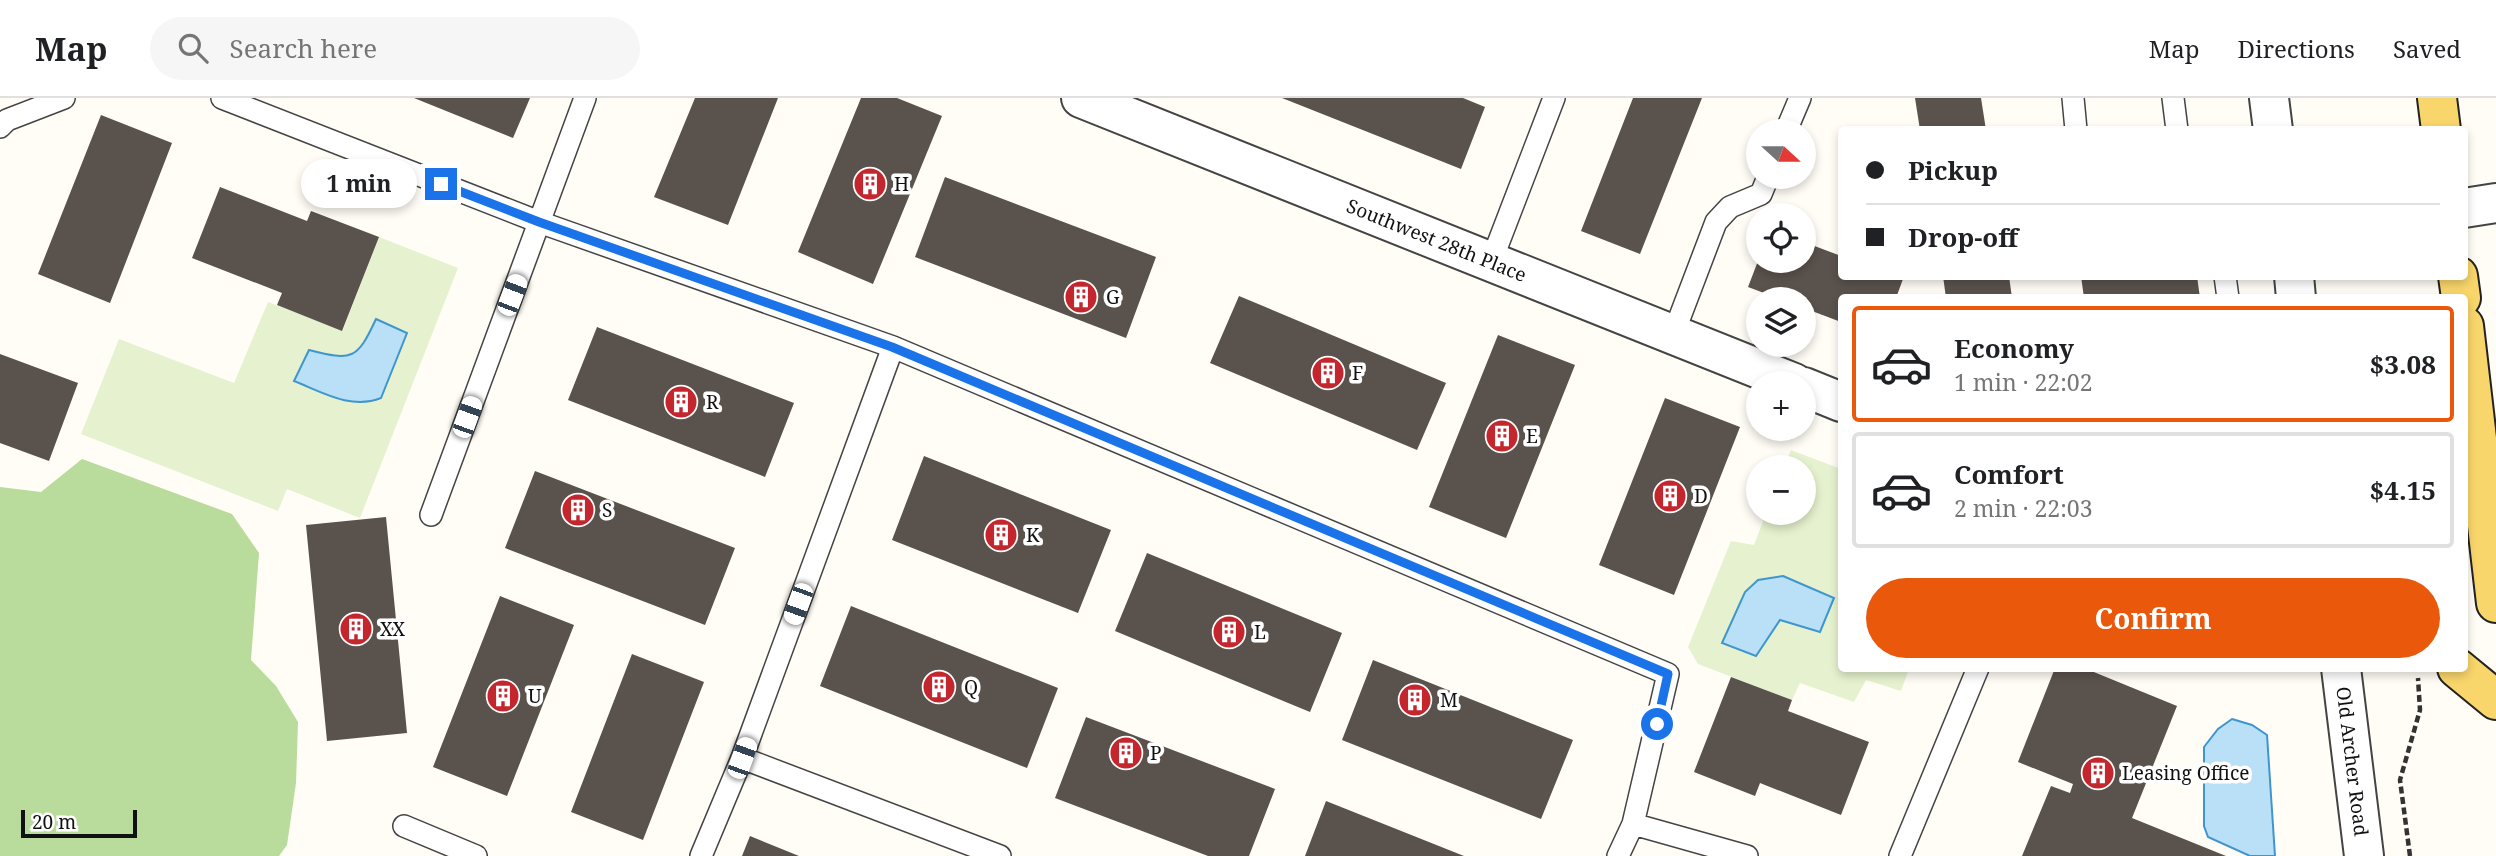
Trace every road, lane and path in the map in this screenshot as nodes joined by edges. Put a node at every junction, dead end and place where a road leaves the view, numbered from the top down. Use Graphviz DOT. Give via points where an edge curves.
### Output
graph roads {
  1 [pos="64,98"];
  2 [pos="222,98"];
  3 [pos="585,98"];
  4 [pos="1081,98"];
  5 [pos="1554,98"];
  6 [pos="1800,98"];
  7 [pos="2073,98"];
  8 [pos="2173,98"];
  9 [pos="2269,98"];
  10 [pos="2437,98"];
  11 [pos="1142,109"];
  12 [pos="1791,119"];
  13 [pos="2076,126"];
  14 [pos="2176,126"];
  15 [pos="2272,126"];
  16 [pos="2440,126"];
  17 [pos="0,127"];
  18 [pos="1763,189"];
  19 [pos="2496,203"];
  20 [pos="2468,207"];
  21 [pos="539,222"];
  22 [pos="1490,262"];
  23 [pos="1673,335"];
  24 [pos="892,347"];
  25 [pos="2468,361"];
  26 [pos="1764,371"];
  27 [pos="1816,392"];
  28 [pos="1838,401"];
  29 [pos="431,515"];
  30 [pos="2496,603"];
  31 [pos="1976,672"];
  32 [pos="2341,672"];
  33 [pos="2462,672"];
  34 [pos="2418,679"];
  35 [pos="2496,700"];
  36 [pos="742,758"];
  37 [pos="1633,824"];
  38 [pos="404,827"];
  39 [pos="476,856"];
  40 [pos="701,856"];
  41 [pos="1000,856"];
  42 [pos="1618,856"];
  43 [pos="1747,856"];
  44 [pos="1900,856"];
  45 [pos="2364,856"];
  46 [pos="2410,856"];
  1 -- 17 [label="lane"];
  2 -- 21 [label="lane"];
  3 -- 21 [label="lane"];
  4 -- 11 [label="street, Southwest 28th Place"];
  5 -- 22 [label="lane"];
  6 -- 12 [label="lane"];
  7 -- 13 [label="lane"];
  8 -- 14 [label="lane"];
  9 -- 15 [label="street"];
  10 -- 16 [label="main road"];
  11 -- 22 [label="street, Southwest 28th Place"];
  18 -- 23 [label="lane" via="1730,207 1716,222"];
  19 -- 20 [label="street"];
  21 -- 24 [label="lane"];
  21 -- 29 [label="lane"];
  22 -- 23 [label="street, Southwest 28th Place"];
  23 -- 26 [label="street, Southwest 28th Place"];
  24 -- 36 [label="lane"];
  24 -- 37 [label="lane" via="1668,674"];
  25 -- 30 [label="main road"];
  27 -- 28 [label="street"];
  31 -- 44 [label="lane"];
  32 -- 45 [label="street, Old Archer Road"];
  33 -- 35 [label="main road"];
  34 -- 46 [label="path" via="2420,710 2400,780"];
  36 -- 40 [label="lane"];
  36 -- 41 [label="lane"];
  37 -- 42 [label="lane"];
  37 -- 43 [label="lane"];
  38 -- 39 [label="lane"];
}
